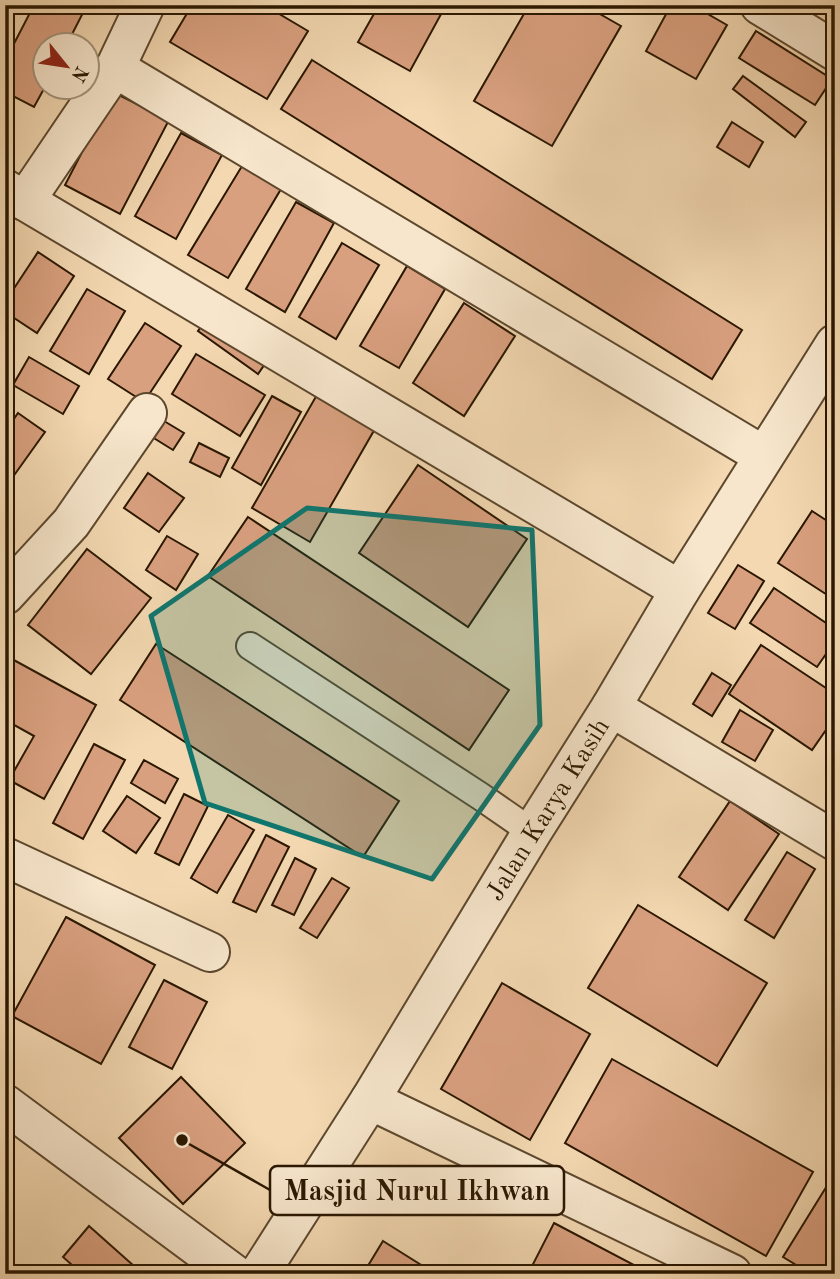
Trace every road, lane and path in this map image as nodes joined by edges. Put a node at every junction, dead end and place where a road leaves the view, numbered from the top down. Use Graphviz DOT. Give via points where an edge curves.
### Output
graph roads {
  1 [pos="145,5"];
  2 [pos="760,5"];
  3 [pos="835,51"];
  4 [pos="115,68"];
  5 [pos="15,195"];
  6 [pos="835,344"];
  7 [pos="147,413"];
  8 [pos="764,456"];
  9 [pos="680,590"];
  10 [pos="5,594"];
  11 [pos="250,646"];
  12 [pos="611,707"];
  13 [pos="532,832"];
  14 [pos="835,841"];
  15 [pos="5,857"];
  16 [pos="210,952"];
  17 [pos="370,1100"];
  18 [pos="5,1104"];
  19 [pos="234,1274"];
  20 [pos="259,1274"];
  21 [pos="732,1274"];
  1 -- 4 [label="street"];
  2 -- 3 [label="street"];
  4 -- 5 [label="street"];
  4 -- 8 [label="street"];
  5 -- 9 [label="street"];
  6 -- 8 [label="street, Jalan Karya Kasih"];
  7 -- 10 [label="street" via="71,523"];
  8 -- 9 [label="street, Jalan Karya Kasih"];
  9 -- 12 [label="street, Jalan Karya Kasih"];
  11 -- 13 [label="lane"];
  12 -- 13 [label="street, Jalan Karya Kasih"];
  12 -- 14 [label="street"];
  13 -- 17 [label="street, Jalan Karya Kasih"];
  15 -- 16 [label="street"];
  17 -- 20 [label="street, Jalan Karya Kasih"];
  17 -- 21 [label="street"];
  18 -- 19 [label="street"];
}
